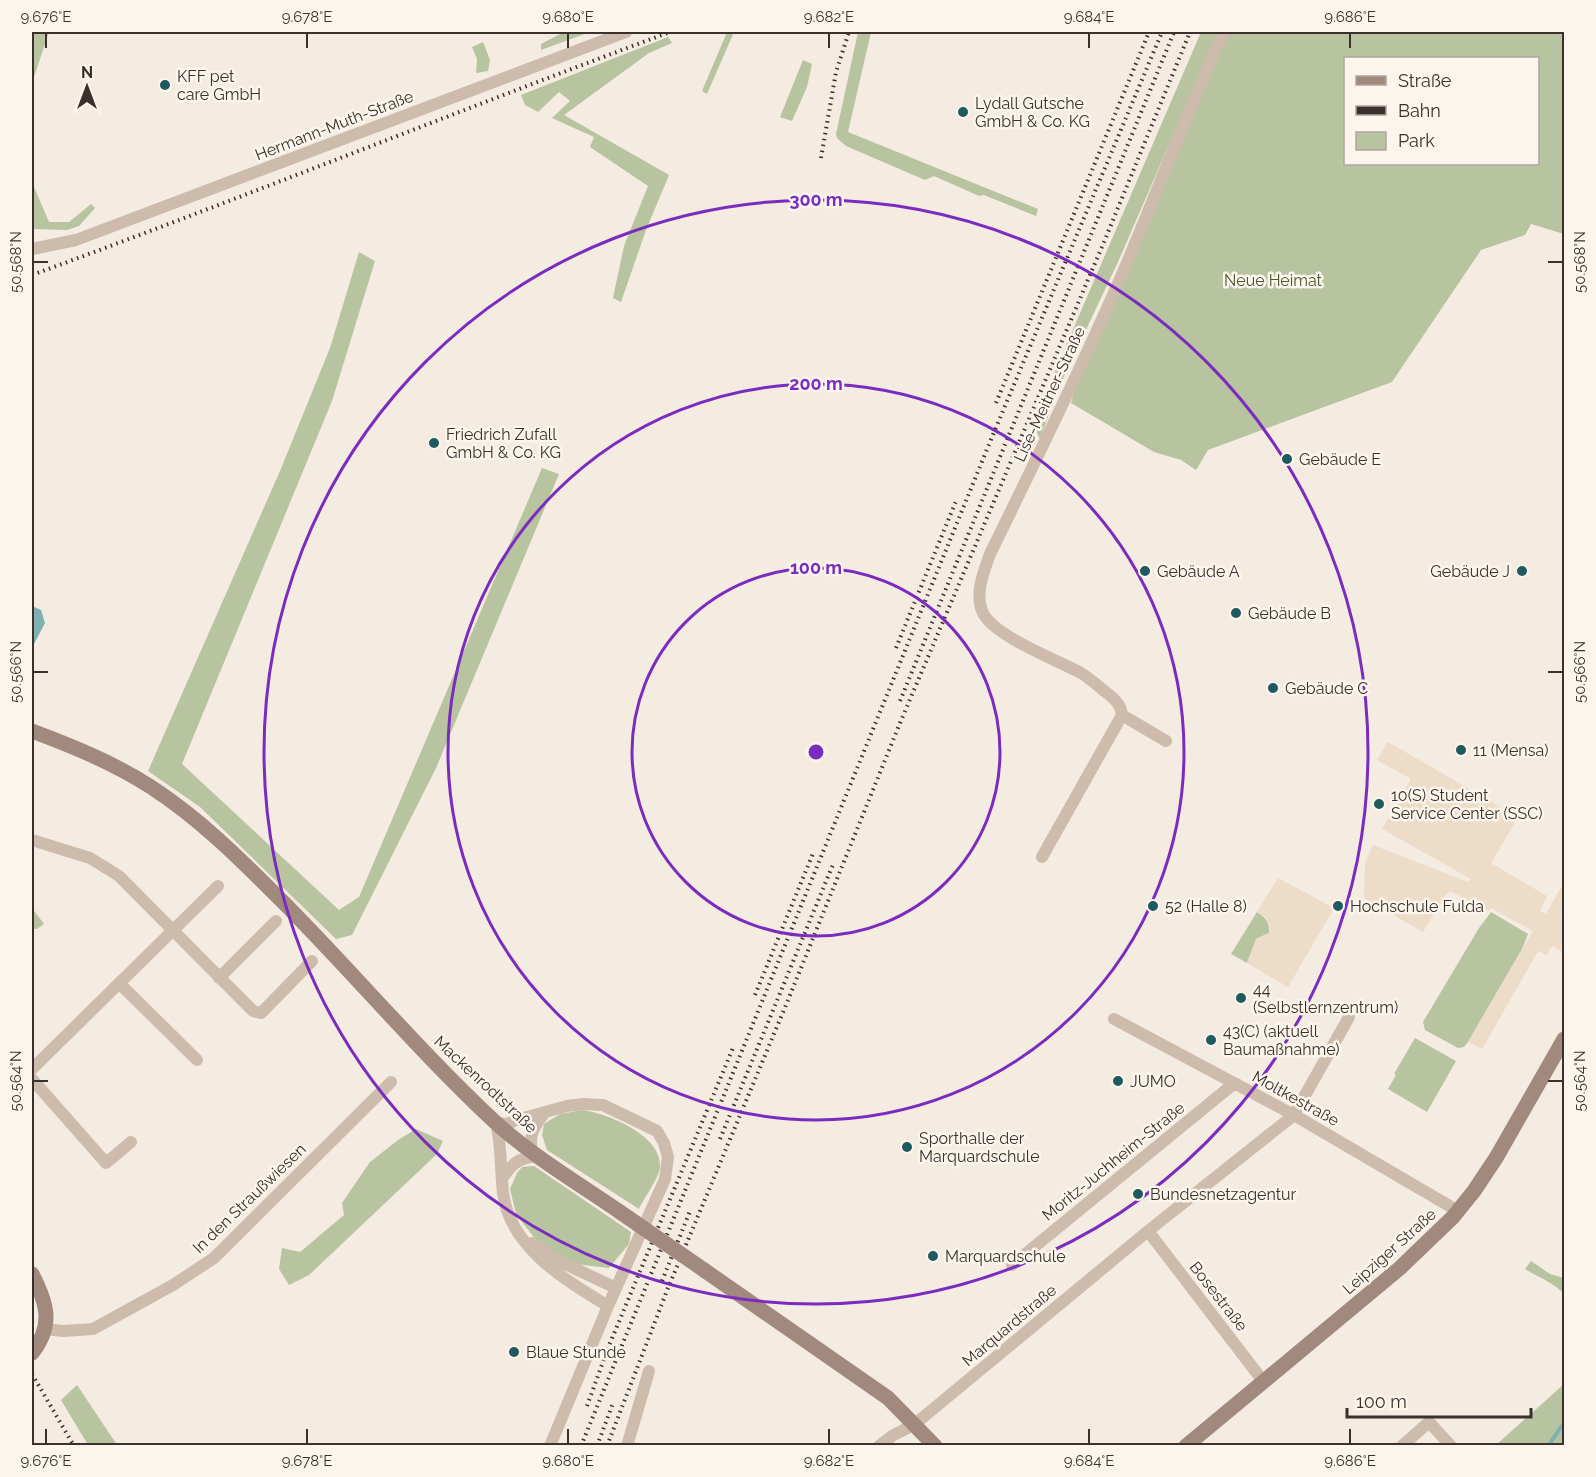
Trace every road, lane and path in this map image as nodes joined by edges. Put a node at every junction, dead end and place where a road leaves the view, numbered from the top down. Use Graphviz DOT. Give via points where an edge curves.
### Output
graph roads {
  1 [pos="626,32"];
  2 [pos="1224,32"];
  3 [pos="32,240"];
  4 [pos="53,244"];
  5 [pos="32,249"];
  6 [pos="1122,712"];
  7 [pos="32,731"];
  8 [pos="1166,741"];
  9 [pos="32,840"];
  10 [pos="1042,857"];
  11 [pos="218,886"];
  12 [pos="276,921"];
  13 [pos="172,931"];
  14 [pos="312,961"];
  15 [pos="219,978"];
  16 [pos="119,983"];
  17 [pos="1348,1017"];
  18 [pos="1114,1019"];
  19 [pos="1564,1039"];
  20 [pos="197,1060"];
  21 [pos="32,1069"];
  22 [pos="32,1079"];
  23 [pos="391,1082"];
  24 [pos="1237,1084"];
  25 [pos="545,1112"];
  26 [pos="1294,1115"];
  27 [pos="496,1123"];
  28 [pos="131,1142"];
  29 [pos="535,1154"];
  30 [pos="502,1180"];
  31 [pos="1458,1211"];
  32 [pos="1148,1231"];
  33 [pos="521,1235"];
  34 [pos="1012,1265"];
  35 [pos="32,1274"];
  36 [pos="616,1288"];
  37 [pos="608,1306"];
  38 [pos="38,1341"];
  39 [pos="650,1371"];
  40 [pos="1263,1381"];
  41 [pos="915,1424"];
  42 [pos="550,1446"];
  43 [pos="627,1446"];
  44 [pos="879,1446"];
  45 [pos="935,1446"];
  46 [pos="1186,1446"];
  47 [pos="1402,1446"];
  48 [pos="1450,1446"];
  1 -- 4 [label="street, Hermann-Muth-Straße" via="108,229"];
  2 -- 6 [label="street, Lise-Meitner-Straße" via="1088,351 990,554 980,589 983,613 998,628 1081,674 1114,698"];
  3 -- 4 [label="street, Hermann-Muth-Straße"];
  4 -- 5 [label="street, Hermann-Muth-Straße"];
  6 -- 8 [label="street, Lise-Meitner-Straße"];
  6 -- 10 [label="street"];
  7 -- 27 [label="street, Mackenrodtstraße" via="85,752 149,786 213,833"];
  9 -- 13 [label="street" via="90,858 109,870"];
  11 -- 13 [label="street"];
  12 -- 15 [label="street"];
  13 -- 15 [label="street"];
  13 -- 16 [label="street"];
  14 -- 15 [label="street" via="261,1012 250,1010"];
  16 -- 20 [label="street"];
  16 -- 21 [label="street"];
  17 -- 26 [label="street, Marquardstraße"];
  18 -- 24 [label="street, Moltkestraße"];
  19 -- 31 [label="street, Leipziger Straße" via="1496,1158"];
  22 -- 28 [label="street" via="106,1163"];
  23 -- 38 [label="street, In den Straußwiesen" via="214,1258 93,1329 63,1331"];
  24 -- 26 [label="street, Moltkestraße"];
  24 -- 34 [label="street, Moritz-Juchheim-Straße"];
  25 -- 27 [label="street" via="508,1124"];
  25 -- 29 [label="street" via="533,1129 530,1144"];
  25 -- 36 [label="street" via="583,1104 603,1105 657,1131 664,1143 668,1157 665,1179"];
  26 -- 31 [label="street, Moltkestraße"];
  26 -- 32 [label="street, Marquardstraße"];
  27 -- 29 [label="street, Mackenrodtstraße"];
  27 -- 30 [label="street"];
  29 -- 30 [label="street" via="517,1160"];
  29 -- 41 [label="street, Mackenrodtstraße, bridge" via="888,1398"];
  30 -- 33 [label="street" via="509,1219"];
  31 -- 40 [label="street, Leipziger Straße" via="1400,1268"];
  32 -- 40 [label="street, Bosestraße"];
  32 -- 41 [label="street, Marquardstraße"];
  33 -- 36 [label="street" via="559,1261"];
  33 -- 37 [label="street" via="539,1258 571,1284"];
  35 -- 38 [label="street" via="46,1304"];
  36 -- 37 [label="street"];
  37 -- 42 [label="street"];
  39 -- 43 [label="street"];
  40 -- 46 [label="street, Leipziger Straße"];
  41 -- 44 [label="street, Marquardstraße"];
  41 -- 45 [label="street, Mackenrodtstraße"];
  47 -- 48 [label="street" via="1429,1422"];
}
